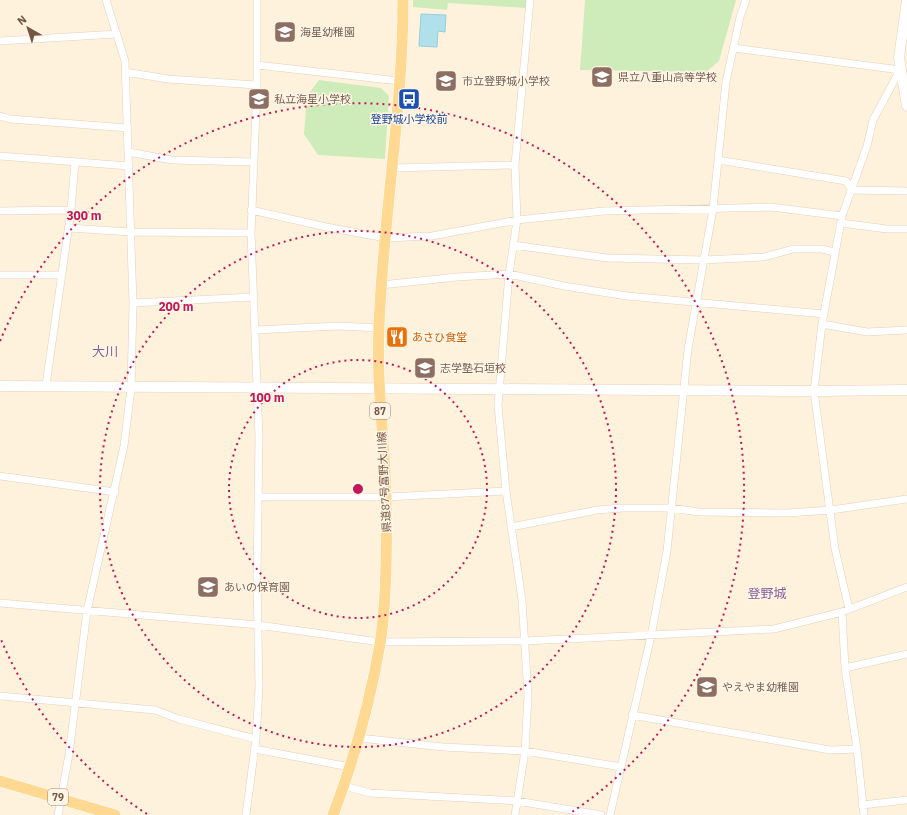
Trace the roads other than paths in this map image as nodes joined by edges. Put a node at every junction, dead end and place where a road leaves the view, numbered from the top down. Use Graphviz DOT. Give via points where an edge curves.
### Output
graph roads {
  1 [pos="106,0"];
  2 [pos="257,0"];
  3 [pos="403,0"];
  4 [pos="530,0"];
  5 [pos="746,0"];
  6 [pos="907,0"];
  7 [pos="905,25"];
  8 [pos="117,34"];
  9 [pos="0,41"];
  10 [pos="734,48"];
  11 [pos="257,65"];
  12 [pos="900,70"];
  13 [pos="125,72"];
  14 [pos="399,81"];
  15 [pos="257,85"];
  16 [pos="907,106"];
  17 [pos="0,116"];
  18 [pos="128,128"];
  19 [pos="128,152"];
  20 [pos="0,156"];
  21 [pos="718,160"];
  22 [pos="75,162"];
  23 [pos="253,162"];
  24 [pos="515,165"];
  25 [pos="128,166"];
  26 [pos="392,168"];
  27 [pos="852,190"];
  28 [pos="907,192"];
  29 [pos="71,210"];
  30 [pos="251,210"];
  31 [pos="713,210"];
  32 [pos="0,211"];
  33 [pos="841,219"];
  34 [pos="517,220"];
  35 [pos="69,228"];
  36 [pos="907,229"];
  37 [pos="131,232"];
  38 [pos="251,233"];
  39 [pos="386,238"];
  40 [pos="513,245"];
  41 [pos="834,252"];
  42 [pos="704,260"];
  43 [pos="509,274"];
  44 [pos="0,275"];
  45 [pos="61,275"];
  46 [pos="381,285"];
  47 [pos="253,297"];
  48 [pos="696,302"];
  49 [pos="133,303"];
  50 [pos="824,314"];
  51 [pos="822,324"];
  52 [pos="379,328"];
  53 [pos="255,330"];
  54 [pos="907,330"];
  55 [pos="46,385"];
  56 [pos="0,386"];
  57 [pos="130,388"];
  58 [pos="257,388"];
  59 [pos="379,389"];
  60 [pos="499,389"];
  61 [pos="907,390"];
  62 [pos="684,391"];
  63 [pos="814,391"];
  64 [pos="0,476"];
  65 [pos="506,491"];
  66 [pos="115,492"];
  67 [pos="258,497"];
  68 [pos="386,497"];
  69 [pos="907,499"];
  70 [pos="671,508"];
  71 [pos="831,510"];
  72 [pos="511,527"];
  73 [pos="907,587"];
  74 [pos="0,603"];
  75 [pos="849,609"];
  76 [pos="87,611"];
  77 [pos="842,612"];
  78 [pos="258,625"];
  79 [pos="651,636"];
  80 [pos="526,641"];
  81 [pos="380,642"];
  82 [pos="907,654"];
  83 [pos="845,668"];
  84 [pos="0,696"];
  85 [pos="76,704"];
  86 [pos="632,715"];
  87 [pos="359,738"];
  88 [pos="256,739"];
  89 [pos="254,749"];
  90 [pos="857,749"];
  91 [pos="525,751"];
  92 [pos="350,767"];
  93 [pos="621,767"];
  94 [pos="0,781"];
  95 [pos="344,786"];
  96 [pos="61,798"];
  97 [pos="517,800"];
  98 [pos="907,800"];
  99 [pos="862,805"];
  100 [pos="58,815"];
  101 [pos="115,815"];
  102 [pos="246,815"];
  103 [pos="333,815"];
  104 [pos="515,815"];
  105 [pos="601,815"];
  106 [pos="610,815"];
  107 [pos="864,815"];
  1 -- 8 [label="street"];
  2 -- 11 [label="street"];
  3 -- 14 [label="main road, 県道87号富野大川線 / 87"];
  4 -- 24 [label="street"];
  5 -- 10 [label="street"];
  6 -- 7 [label="street"];
  7 -- 12 [label="street" via="899,58"];
  8 -- 9 [label="street"];
  8 -- 13 [label="street" via="125,61"];
  10 -- 12 [label="street"];
  10 -- 21 [label="street" via="726,82"];
  11 -- 14 [label="street"];
  11 -- 15 [label="street"];
  12 -- 16 [label="street"];
  12 -- 27 [label="street" via="873,120"];
  13 -- 15 [label="street" via="180,80"];
  13 -- 18 [label="street"];
  14 -- 26 [label="main road, 県道87号富野大川線 / 87"];
  15 -- 23 [label="street"];
  17 -- 18 [label="street" via="10,119"];
  18 -- 19 [label="street"];
  19 -- 23 [label="street" via="172,160"];
  19 -- 25 [label="street"];
  20 -- 22 [label="street"];
  21 -- 27 [label="street" via="846,181"];
  21 -- 31 [label="street"];
  22 -- 25 [label="street"];
  22 -- 29 [label="street"];
  23 -- 30 [label="street"];
  24 -- 26 [label="street"];
  24 -- 34 [label="street"];
  25 -- 37 [label="street"];
  26 -- 39 [label="main road, 県道87号富野大川線 / 87"];
  27 -- 28 [label="street"];
  27 -- 33 [label="street"];
  29 -- 32 [label="street"];
  29 -- 35 [label="street"];
  30 -- 38 [label="street"];
  30 -- 39 [label="street"];
  31 -- 33 [label="street" via="771,207"];
  31 -- 34 [label="street" via="604,211"];
  31 -- 42 [label="street"];
  33 -- 36 [label="street" via="887,229"];
  33 -- 41 [label="street"];
  34 -- 39 [label="street" via="432,236"];
  34 -- 40 [label="street"];
  35 -- 37 [label="street"];
  35 -- 45 [label="street"];
  37 -- 38 [label="street"];
  37 -- 49 [label="street"];
  38 -- 47 [label="street"];
  39 -- 46 [label="main road, 県道87号富野大川線 / 87"];
  40 -- 42 [label="street" via="607,258"];
  40 -- 43 [label="street"];
  41 -- 42 [label="street" via="822,249 793,249 764,257"];
  41 -- 50 [label="street"];
  42 -- 48 [label="street"];
  43 -- 46 [label="street"];
  43 -- 48 [label="street" via="627,296"];
  43 -- 60 [label="street"];
  44 -- 45 [label="street"];
  45 -- 55 [label="street"];
  46 -- 52 [label="main road, 県道87号富野大川線 / 87"];
  47 -- 49 [label="street"];
  47 -- 53 [label="street"];
  48 -- 50 [label="street"];
  48 -- 62 [label="street"];
  49 -- 57 [label="street"];
  50 -- 51 [label="street"];
  51 -- 54 [label="street" via="867,332"];
  51 -- 63 [label="street"];
  52 -- 53 [label="street" via="338,326"];
  52 -- 59 [label="main road, 県道87号富野大川線 / 87"];
  53 -- 58 [label="street"];
  55 -- 56 [label="street"];
  55 -- 57 [label="street"];
  57 -- 58 [label="street"];
  57 -- 66 [label="street" via="124,446"];
  58 -- 59 [label="street"];
  58 -- 67 [label="street"];
  59 -- 60 [label="street"];
  59 -- 68 [label="main road, 県道87号富野大川線 / 87"];
  60 -- 62 [label="street"];
  60 -- 65 [label="street" via="498,404"];
  61 -- 63 [label="street"];
  62 -- 63 [label="street"];
  62 -- 70 [label="street"];
  63 -- 71 [label="street"];
  64 -- 66 [label="street"];
  65 -- 68 [label="street"];
  65 -- 72 [label="street"];
  66 -- 76 [label="street"];
  67 -- 68 [label="street"];
  67 -- 78 [label="street"];
  68 -- 81 [label="main road, 県道87号富野大川線 / 87" via="386,546"];
  69 -- 71 [label="street"];
  70 -- 71 [label="street" via="699,512 788,513"];
  70 -- 72 [label="street" via="597,510"];
  70 -- 79 [label="street" via="667,551"];
  71 -- 75 [label="street" via="836,549"];
  72 -- 80 [label="street" via="518,563"];
  73 -- 75 [label="street"];
  74 -- 76 [label="street"];
  75 -- 77 [label="street"];
  76 -- 78 [label="street"];
  76 -- 85 [label="street"];
  77 -- 79 [label="street" via="774,629"];
  77 -- 83 [label="street"];
  78 -- 81 [label="street"];
  78 -- 88 [label="street" via="259,688"];
  79 -- 80 [label="street"];
  79 -- 86 [label="street"];
  80 -- 81 [label="street"];
  80 -- 91 [label="street" via="528,695"];
  81 -- 87 [label="main road, 県道87号富野大川線 / 87"];
  82 -- 83 [label="street"];
  83 -- 90 [label="street"];
  84 -- 85 [label="street"];
  85 -- 88 [label="street" via="155,710"];
  85 -- 96 [label="street"];
  86 -- 90 [label="street" via="830,750"];
  86 -- 93 [label="street"];
  87 -- 91 [label="street" via="443,747"];
  87 -- 92 [label="main road, 県道87号富野大川線 / 87"];
  88 -- 89 [label="street"];
  89 -- 92 [label="street"];
  89 -- 102 [label="street"];
  90 -- 99 [label="street"];
  91 -- 93 [label="street"];
  91 -- 97 [label="street"];
  92 -- 95 [label="main road, 県道87号富野大川線 / 87"];
  93 -- 106 [label="street"];
  94 -- 96 [label="main road, 79"];
  95 -- 97 [label="street" via="370,793"];
  95 -- 103 [label="main road, 県道87号富野大川線 / 87"];
  96 -- 100 [label="street"];
  96 -- 101 [label="main road, 79"];
  97 -- 104 [label="street"];
  97 -- 105 [label="street"];
  98 -- 99 [label="street"];
  99 -- 107 [label="street"];
}
